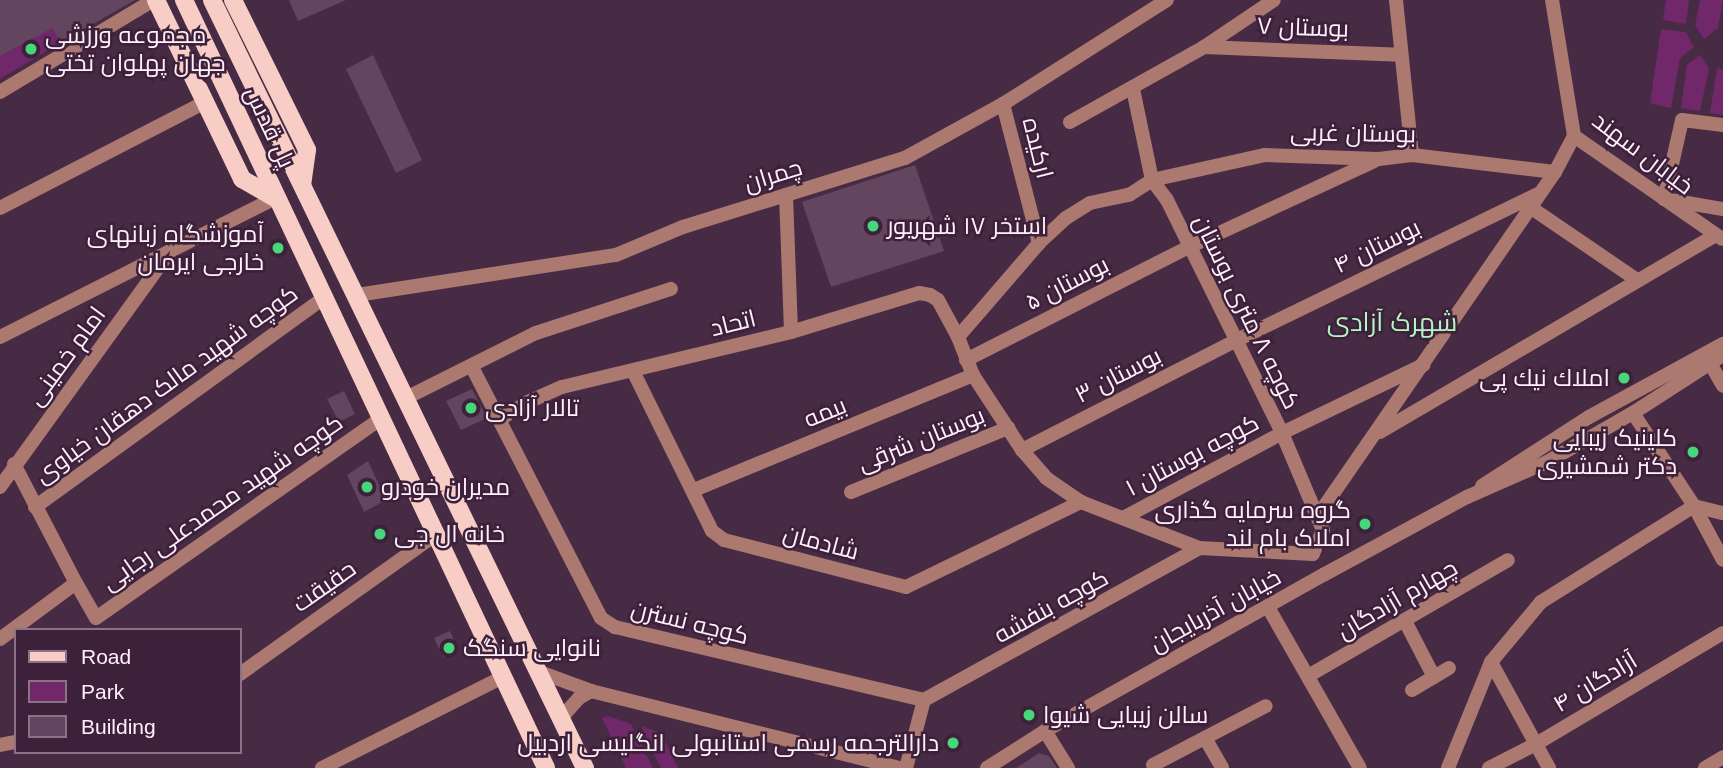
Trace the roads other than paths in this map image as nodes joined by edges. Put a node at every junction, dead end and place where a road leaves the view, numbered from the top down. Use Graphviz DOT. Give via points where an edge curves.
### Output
graph roads {
  1 [pos="155,0"];
  2 [pos="184,0"];
  3 [pos="212,0"];
  4 [pos="233,0"];
  5 [pos="1167,0"];
  6 [pos="1274,0"];
  7 [pos="1396,0"];
  8 [pos="1552,0"];
  9 [pos="1204,47"];
  10 [pos="1400,55"];
  11 [pos="1133,89"];
  12 [pos="0,92"];
  13 [pos="205,102"];
  14 [pos="1003,104"];
  15 [pos="1070,122"];
  16 [pos="1723,125"];
  17 [pos="1574,136"];
  18 [pos="1412,155"];
  19 [pos="1379,159"];
  20 [pos="1555,172"];
  21 [pos="1152,180"];
  22 [pos="302,185"];
  23 [pos="1540,192"];
  24 [pos="786,194"];
  25 [pos="275,198"];
  26 [pos="1664,199"];
  27 [pos="1530,207"];
  28 [pos="0,208"];
  29 [pos="1723,209"];
  30 [pos="1720,238"];
  31 [pos="1040,243"];
  32 [pos="1189,247"];
  33 [pos="169,253"];
  34 [pos="1637,280"];
  35 [pos="671,289"];
  36 [pos="357,295"];
  37 [pos="324,298"];
  38 [pos="791,332"];
  39 [pos="0,337"];
  40 [pos="958,337"];
  41 [pos="1235,341"];
  42 [pos="1723,344"];
  43 [pos="1723,355"];
  44 [pos="966,360"];
  45 [pos="1424,365"];
  46 [pos="1710,365"];
  47 [pos="472,367"];
  48 [pos="633,371"];
  49 [pos="973,375"];
  50 [pos="1723,386"];
  51 [pos="405,398"];
  52 [pos="1633,413"];
  53 [pos="380,419"];
  54 [pos="500,419"];
  55 [pos="1008,428"];
  56 [pos="1282,433"];
  57 [pos="1376,435"];
  58 [pos="1022,450"];
  59 [pos="15,464"];
  60 [pos="0,487"];
  61 [pos="694,490"];
  62 [pos="851,492"];
  63 [pos="1467,497"];
  64 [pos="1081,502"];
  65 [pos="1694,506"];
  66 [pos="35,507"];
  67 [pos="1723,513"];
  68 [pos="1125,517"];
  69 [pos="1317,517"];
  70 [pos="435,535"];
  71 [pos="1199,548"];
  72 [pos="1313,554"];
  73 [pos="1723,559"];
  74 [pos="1508,561"];
  75 [pos="1325,574"];
  76 [pos="76,583"];
  77 [pos="1268,607"];
  78 [pos="1405,621"];
  79 [pos="15,628"];
  80 [pos="1723,633"];
  81 [pos="1491,662"];
  82 [pos="1449,668"];
  83 [pos="537,671"];
  84 [pos="242,673"];
  85 [pos="1308,676"];
  86 [pos="503,677"];
  87 [pos="1434,677"];
  88 [pos="1412,690"];
  89 [pos="592,691"];
  90 [pos="924,700"];
  91 [pos="1266,706"];
  92 [pos="561,718"];
  93 [pos="1045,731"];
  94 [pos="1205,738"];
  95 [pos="1536,744"];
  96 [pos="1723,757"];
  97 [pos="1153,765"];
  98 [pos="322,768"];
  99 [pos="546,768"];
  100 [pos="585,768"];
  101 [pos="900,768"];
  102 [pos="906,768"];
  103 [pos="987,768"];
  104 [pos="1068,768"];
  105 [pos="1222,768"];
  106 [pos="1360,768"];
  107 [pos="1448,768"];
  108 [pos="1489,768"];
  109 [pos="1549,768"];
  110 [pos="1705,768"];
  1 -- 12 [label="street"];
  1 -- 13 [label="main road"];
  2 -- 25 [label="main road, پل قدس"];
  3 -- 22 [label="main road, پل قدس"];
  4 -- 22 [label="main road" via="307,150"];
  5 -- 14 [label="street, چمران"];
  6 -- 9 [label="street, بوستان ۷"];
  7 -- 10 [label="street"];
  8 -- 17 [label="street, خیابان سهند"];
  9 -- 10 [label="street, بوستان ۷"];
  9 -- 11 [label="street, بوستان ۷"];
  10 -- 18 [label="street"];
  11 -- 15 [label="street, بوستان ۷"];
  11 -- 21 [label="street, کوچه ۸ متری بوستان"];
  13 -- 25 [label="main road" via="242,180"];
  13 -- 28 [label="street"];
  14 -- 24 [label="street, چمران" via="905,158"];
  14 -- 31 [label="street, ارکیده"];
  16 -- 26 [label="street" via="1682,120"];
  17 -- 20 [label="street"];
  17 -- 26 [label="street, خیابان سهند"];
  18 -- 19 [label="street, بوستان غربی"];
  18 -- 20 [label="street, بوستان غربی"];
  19 -- 21 [label="street, بوستان غربی" via="1265,155"];
  19 -- 32 [label="street, بوستان ۵"];
  20 -- 23 [label="street"];
  21 -- 31 [label="street" via="1129,195 1090,203"];
  21 -- 32 [label="street, کوچه ۸ متری بوستان"];
  22 -- 36 [label="main road, پل قدس"];
  23 -- 27 [label="street"];
  23 -- 41 [label="street, بوستان ۴"];
  24 -- 36 [label="street, چمران" via="683,227 616,255"];
  24 -- 38 [label="street"];
  25 -- 33 [label="street"];
  25 -- 37 [label="main road, پل قدس"];
  26 -- 29 [label="street"];
  26 -- 30 [label="street, خیابان سهند"];
  27 -- 34 [label="street"];
  27 -- 45 [label="street"];
  30 -- 34 [label="street"];
  31 -- 40 [label="street"];
  32 -- 41 [label="street, کوچه ۸ متری بوستان"];
  32 -- 44 [label="street, بوستان ۵"];
  33 -- 39 [label="street"];
  33 -- 59 [label="street, امام خمینی"];
  34 -- 57 [label="street"];
  35 -- 47 [label="street" via="536,333"];
  36 -- 51 [label="main road, پل قدس"];
  37 -- 53 [label="main road, پل قدس"];
  37 -- 66 [label="street, کوچه شهید مالک دهقان‌ خیاوی"];
  38 -- 40 [label="street, اتحاد" via="919,293 938,300"];
  38 -- 48 [label="street, اتحاد"];
  40 -- 44 [label="street, بوستان شرقی"];
  41 -- 56 [label="street, کوچه ۸ متری بوستان"];
  41 -- 58 [label="street, بوستان ۳"];
  42 -- 63 [label="street, خیابان آذربایجان" via="1588,417"];
  43 -- 46 [label="street, خیابان آذربایجان"];
  44 -- 49 [label="street, بوستان شرقی"];
  45 -- 56 [label="street, کوچه بوستان ۱"];
  45 -- 57 [label="street"];
  46 -- 50 [label="street"];
  46 -- 52 [label="street, خیابان آذربایجان"];
  47 -- 51 [label="street"];
  47 -- 54 [label="street, کوچه نسترن"];
  48 -- 54 [label="street, اتحاد" via="562,387"];
  48 -- 61 [label="street, شادمان"];
  49 -- 55 [label="street, بوستان شرقی"];
  49 -- 61 [label="street, بیمه"];
  51 -- 83 [label="main road, پل قدس"];
  52 -- 63 [label="street, خیابان آذربایجان" via="1547,462"];
  52 -- 65 [label="street"];
  53 -- 70 [label="main road, پل قدس"];
  53 -- 76 [label="street, کوچه شهید محمدعلی رجایی" via="96,618"];
  54 -- 90 [label="street, کوچه نسترن" via="601,618 615,628"];
  55 -- 58 [label="street, بوستان شرقی"];
  55 -- 62 [label="street, بوستان شرقی"];
  56 -- 68 [label="street, کوچه بوستان ۱"];
  56 -- 69 [label="street, کوچه ۸ متری بوستان"];
  57 -- 69 [label="street"];
  58 -- 64 [label="street, بوستان شرقی" via="1046,478"];
  59 -- 60 [label="street, امام خمینی"];
  59 -- 66 [label="street"];
  61 -- 64 [label="street, شادمان" via="717,537 906,587"];
  63 -- 75 [label="street, خیابان آذربایجان"];
  64 -- 68 [label="street, بوستان شرقی"];
  65 -- 67 [label="street"];
  65 -- 73 [label="street"];
  65 -- 81 [label="street" via="1541,602"];
  66 -- 76 [label="street"];
  68 -- 71 [label="street, بوستان شرقی"];
  69 -- 72 [label="street, کوچه ۸ متری بوستان" via="1323,530"];
  70 -- 84 [label="street, حقیقت"];
  70 -- 86 [label="main road, پل قدس"];
  71 -- 72 [label="street, بوستان شرقی"];
  71 -- 90 [label="street, کوچه بنفشه"];
  72 -- 75 [label="street"];
  74 -- 78 [label="street, چهارم آزادگان"];
  75 -- 77 [label="street, خیابان آذربایجان"];
  76 -- 79 [label="street, کوچه شهید محمدعلی رجایی"];
  77 -- 85 [label="street"];
  77 -- 93 [label="street, خیابان آذربایجان"];
  78 -- 85 [label="street, چهارم آزادگان"];
  78 -- 87 [label="street"];
  80 -- 95 [label="street, آزادگان ۴"];
  81 -- 95 [label="street"];
  81 -- 107 [label="street"];
  82 -- 87 [label="street"];
  83 -- 89 [label="street"];
  83 -- 92 [label="main road, پل قدس"];
  85 -- 106 [label="street"];
  86 -- 98 [label="street"];
  86 -- 99 [label="main road, پل قدس"];
  87 -- 88 [label="street"];
  89 -- 92 [label="street"];
  89 -- 101 [label="street"];
  90 -- 102 [label="street"];
  91 -- 94 [label="street"];
  92 -- 100 [label="main road, پل قدس"];
  93 -- 103 [label="street, خیابان آذربایجان"];
  93 -- 104 [label="street"];
  94 -- 97 [label="street"];
  94 -- 105 [label="street"];
  95 -- 108 [label="street, آزادگان ۴"];
  95 -- 109 [label="street"];
  96 -- 110 [label="street"];
}
